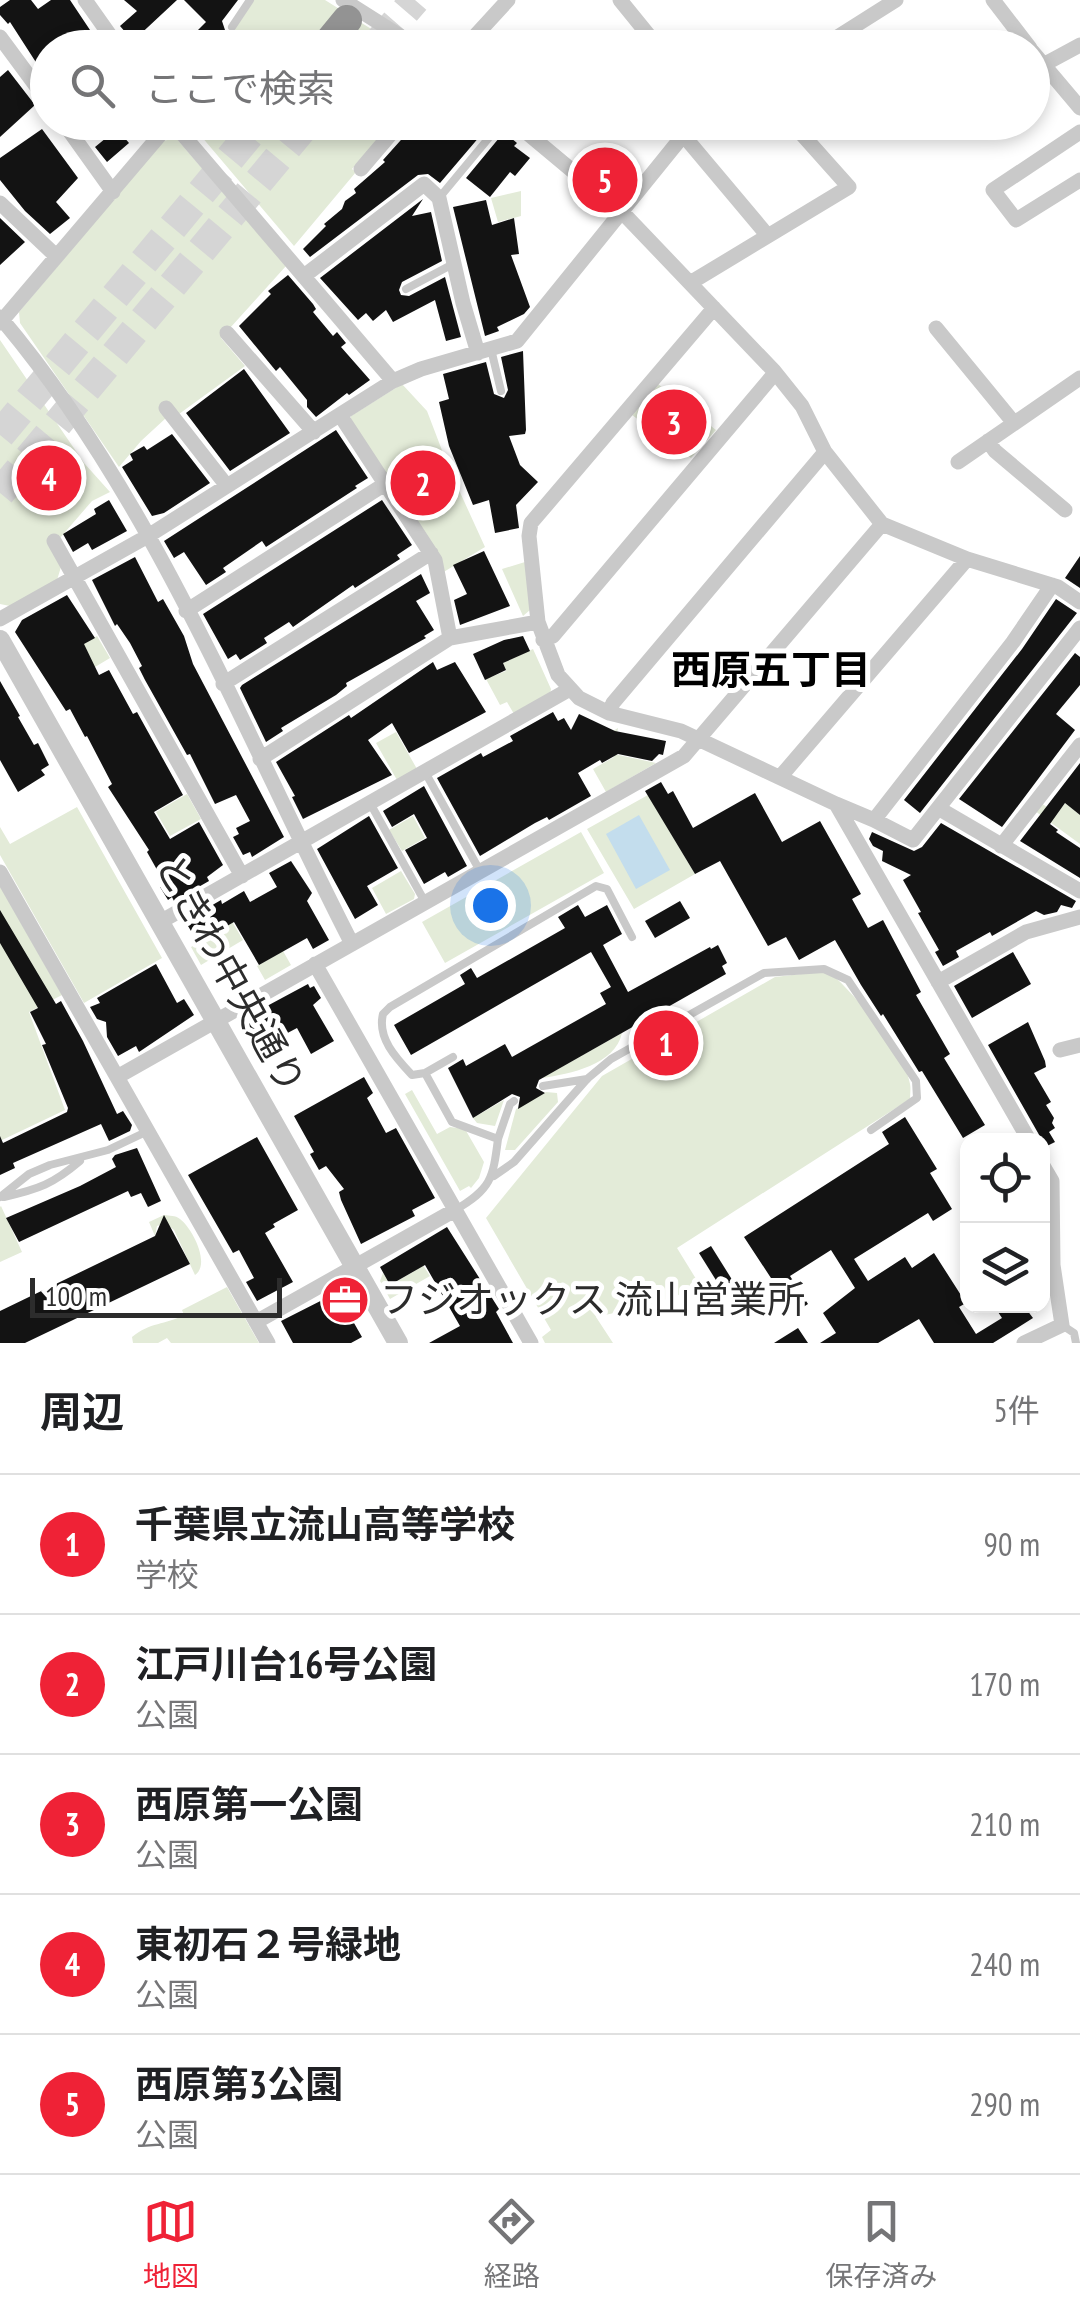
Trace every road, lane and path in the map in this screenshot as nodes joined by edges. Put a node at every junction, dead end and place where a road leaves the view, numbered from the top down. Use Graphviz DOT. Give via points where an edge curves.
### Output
graph roads {
  1 [pos="85,0"];
  2 [pos="250,0"];
  3 [pos="508,0"];
  4 [pos="620,0"];
  5 [pos="896,0"];
  6 [pos="993,0"];
  7 [pos="345,10"];
  8 [pos="232,27"];
  9 [pos="106,30"];
  10 [pos="384,30"];
  11 [pos="480,30"];
  12 [pos="644,30"];
  13 [pos="848,30"];
  14 [pos="1016,30"];
  15 [pos="0,37"];
  16 [pos="1080,44"];
  17 [pos="1050,51"];
  18 [pos="1050,72"];
  19 [pos="30,78"];
  20 [pos="1080,108"];
  21 [pos="1080,132"];
  22 [pos="76,140"];
  23 [pos="157,140"];
  24 [pos="187,140"];
  25 [pos="385,140"];
  26 [pos="487,140"];
  27 [pos="536,140"];
  28 [pos="681,140"];
  29 [pos="687,140"];
  30 [pos="807,140"];
  31 [pos="361,169"];
  32 [pos="1080,180"];
  33 [pos="113,192"];
  34 [pos="439,198"];
  35 [pos="0,202"];
  36 [pos="623,212"];
  37 [pos="768,236"];
  38 [pos="56,256"];
  39 [pos="453,264"];
  40 [pos="304,276"];
  41 [pos="690,283"];
  42 [pos="406,290"];
  43 [pos="714,308"];
  44 [pos="1,320"];
  45 [pos="936,328"];
  46 [pos="227,333"];
  47 [pos="485,351"];
  48 [pos="775,373"];
  49 [pos="1080,378"];
  50 [pos="393,382"];
  51 [pos="502,391"];
  52 [pos="166,408"];
  53 [pos="340,415"];
  54 [pos="1014,422"];
  55 [pos="314,432"];
  56 [pos="988,440"];
  57 [pos="825,452"];
  58 [pos="958,462"];
  59 [pos="386,484"];
  60 [pos="227,486"];
  61 [pos="1065,510"];
  62 [pos="882,524"];
  63 [pos="148,536"];
  64 [pos="54,541"];
  65 [pos="431,553"];
  66 [pos="968,558"];
  67 [pos="74,578"];
  68 [pos="1052,585"];
  69 [pos="1080,602"];
  70 [pos="186,611"];
  71 [pos="0,619"];
  72 [pos="538,622"];
  73 [pos="1080,628"];
  74 [pos="450,638"];
  75 [pos="0,640"];
  76 [pos="543,640"];
  77 [pos="223,684"];
  78 [pos="570,689"];
  79 [pos="609,713"];
  80 [pos="697,738"];
  81 [pos="1080,745"];
  82 [pos="260,758"];
  83 [pos="425,772"];
  84 [pos="780,776"];
  85 [pos="370,803"];
  86 [pos="836,804"];
  87 [pos="938,808"];
  88 [pos="874,820"];
  89 [pos="300,842"];
  90 [pos="1001,846"];
  91 [pos="480,871"];
  92 [pos="0,872"];
  93 [pos="242,876"];
  94 [pos="1080,892"];
  95 [pos="425,902"];
  96 [pos="1080,917"];
  97 [pos="160,922"];
  98 [pos="632,937"];
  99 [pos="352,944"];
  100 [pos="315,964"];
  101 [pos="938,982"];
  102 [pos="215,1020"];
  103 [pos="1080,1045"];
  104 [pos="1060,1050"];
  105 [pos="453,1057"];
  106 [pos="426,1073"];
  107 [pos="117,1077"];
  108 [pos="587,1078"];
  109 [pos="543,1086"];
  110 [pos="514,1101"];
  111 [pos="871,1130"];
  112 [pos="148,1131"];
  113 [pos="1025,1133"];
  114 [pos="498,1139"];
  115 [pos="84,1158"];
  116 [pos="494,1176"];
  117 [pos="1050,1178"];
  118 [pos="0,1198"];
  119 [pos="455,1210"];
  120 [pos="355,1266"];
  121 [pos="256,1322"];
  122 [pos="1062,1324"];
  123 [pos="268,1343"];
  124 [pos="398,1343"];
  125 [pos="531,1343"];
  126 [pos="1024,1343"];
  127 [pos="1076,1343"];
  1 -- 9 [label="street"];
  2 -- 8 [label="lane"];
  3 -- 11 [label="street"];
  4 -- 12 [label="street"];
  5 -- 13 [label="street"];
  6 -- 14 [label="street"];
  7 -- 10 [label="street"];
  15 -- 19 [label="street"];
  16 -- 17 [label="street"];
  18 -- 20 [label="street"];
  21 -- 32 [label="street" via="993,190 1016,220"];
  22 -- 33 [label="street"];
  23 -- 33 [label="street"];
  24 -- 40 [label="street"];
  25 -- 31 [label="street"];
  26 -- 34 [label="lane"];
  27 -- 36 [label="street"];
  28 -- 36 [label="street"];
  29 -- 37 [label="street"];
  30 -- 37 [label="street" via="849,187"];
  33 -- 38 [label="street"];
  34 -- 39 [label="street"];
  34 -- 40 [label="street" via="424,184"];
  35 -- 38 [label="street"];
  36 -- 41 [label="street"];
  36 -- 47 [label="street" via="518,342"];
  37 -- 41 [label="street"];
  38 -- 44 [label="street"];
  39 -- 42 [label="lane"];
  39 -- 47 [label="street"];
  40 -- 50 [label="street"];
  41 -- 43 [label="street"];
  43 -- 48 [label="street"];
  43 -- 72 [label="street" via="531,523"];
  44 -- 63 [label="street" via="102,454"];
  45 -- 54 [label="street"];
  46 -- 55 [label="street"];
  47 -- 50 [label="street"];
  47 -- 51 [label="lane"];
  48 -- 57 [label="street" via="802,406"];
  48 -- 76 [label="street"];
  49 -- 54 [label="street"];
  50 -- 53 [label="street"];
  52 -- 60 [label="street"];
  53 -- 55 [label="street"];
  53 -- 59 [label="street"];
  54 -- 56 [label="street"];
  55 -- 60 [label="street"];
  56 -- 58 [label="street"];
  56 -- 61 [label="street"];
  57 -- 62 [label="street"];
  57 -- 79 [label="street"];
  59 -- 65 [label="street"];
  59 -- 70 [label="street"];
  60 -- 63 [label="street"];
  62 -- 66 [label="street"];
  62 -- 80 [label="street"];
  63 -- 67 [label="street"];
  63 -- 70 [label="street"];
  64 -- 67 [label="street"];
  65 -- 74 [label="street"];
  65 -- 77 [label="street"];
  66 -- 68 [label="street"];
  66 -- 84 [label="street"];
  67 -- 71 [label="street"];
  67 -- 93 [label="street"];
  68 -- 69 [label="street"];
  68 -- 88 [label="street"];
  70 -- 77 [label="street"];
  72 -- 74 [label="street"];
  72 -- 76 [label="street"];
  73 -- 87 [label="street"];
  74 -- 82 [label="street"];
  75 -- 97 [label="street, ときわ中央通り"];
  76 -- 78 [label="street"];
  77 -- 82 [label="street"];
  78 -- 79 [label="street"];
  78 -- 83 [label="street"];
  79 -- 80 [label="street"];
  80 -- 84 [label="street"];
  80 -- 91 [label="street" via="684,756"];
  81 -- 90 [label="street"];
  82 -- 89 [label="street"];
  83 -- 85 [label="street"];
  83 -- 91 [label="lane"];
  84 -- 86 [label="street"];
  85 -- 89 [label="street"];
  85 -- 95 [label="lane"];
  86 -- 88 [label="street"];
  86 -- 101 [label="street"];
  87 -- 88 [label="street" via="913,840"];
  87 -- 90 [label="street"];
  89 -- 93 [label="street"];
  89 -- 99 [label="street"];
  90 -- 94 [label="street"];
  91 -- 95 [label="street"];
  92 -- 107 [label="street"];
  93 -- 97 [label="street"];
  95 -- 99 [label="street"];
  96 -- 101 [label="street" via="1026,932"];
  97 -- 102 [label="street, ときわ中央通り"];
  98 -- 106 [label="lane" via="607,889 596,886 390,1007 380,1023 395,1058 412,1075"];
  99 -- 100 [label="street"];
  100 -- 102 [label="street"];
  100 -- 119 [label="street"];
  101 -- 113 [label="street"];
  102 -- 107 [label="street"];
  102 -- 120 [label="street, ときわ中央通り"];
  103 -- 104 [label="street"];
  105 -- 106 [label="lane"];
  106 -- 114 [label="lane" via="452,1122"];
  107 -- 112 [label="street"];
  108 -- 109 [label="lane"];
  108 -- 111 [label="lane" via="764,974 824,969 848,980 916,1080 912,1104"];
  108 -- 116 [label="lane"];
  110 -- 114 [label="lane"];
  112 -- 115 [label="lane"];
  112 -- 121 [label="street"];
  114 -- 116 [label="lane"];
  115 -- 118 [label="lane" via="35,1191"];
  115 -- 118 [label="lane" via="29,1174"];
  116 -- 119 [label="lane" via="479,1196"];
  117 -- 122 [label="street"];
  119 -- 120 [label="street"];
  119 -- 125 [label="street"];
  120 -- 121 [label="street"];
  120 -- 124 [label="street, ときわ中央通り"];
  121 -- 123 [label="street"];
  122 -- 126 [label="street"];
  122 -- 127 [label="lane"];
}
